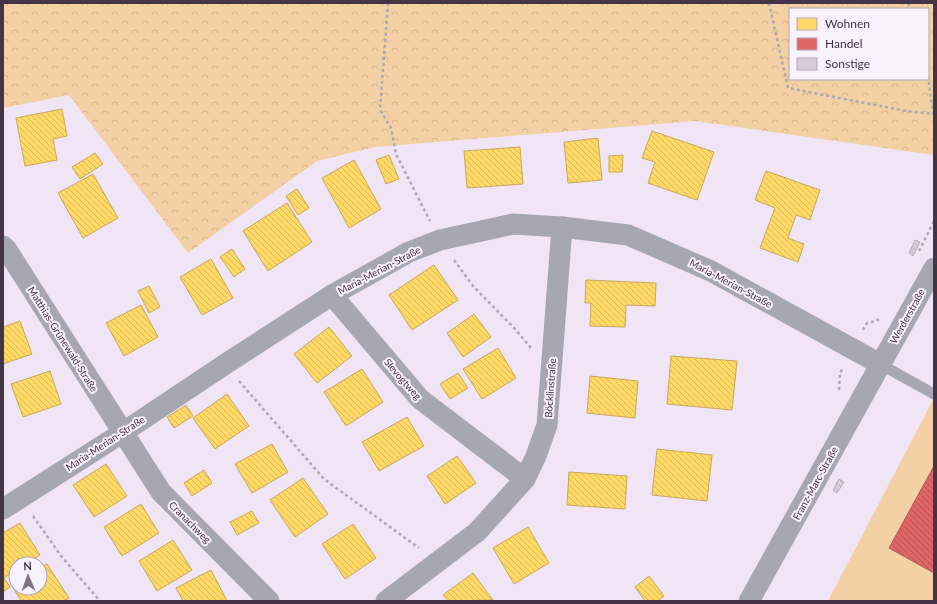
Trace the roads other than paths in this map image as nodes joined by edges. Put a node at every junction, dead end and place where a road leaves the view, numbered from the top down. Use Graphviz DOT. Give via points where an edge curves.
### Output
graph roads {
  1 [pos="562,227"];
  2 [pos="3,246"];
  3 [pos="934,268"];
  4 [pos="332,295"];
  5 [pos="880,364"];
  6 [pos="934,394"];
  7 [pos="122,433"];
  8 [pos="525,479"];
  9 [pos="11,504"];
  10 [pos="269,601"];
  11 [pos="386,601"];
  12 [pos="749,601"];
  1 -- 4 [label="street, Maria-Merian-Straße" via="513,224 440,240 409,252"];
  1 -- 5 [label="street, Maria-Merian-Straße" via="628,235 642,241 711,271"];
  1 -- 8 [label="street, Böcklinstraße" via="547,425"];
  2 -- 7 [label="street, Matthias-Grünewald-Straße"];
  3 -- 5 [label="street, Werderstraße"];
  4 -- 7 [label="street, Maria-Merian-Straße"];
  4 -- 8 [label="street, Slevogtweg" via="420,400"];
  5 -- 6 [label="lane"];
  5 -- 12 [label="street, Franz-Marc-Straße"];
  7 -- 9 [label="street, Maria-Merian-Straße"];
  7 -- 10 [label="street, Cranachweg" via="161,492"];
  8 -- 11 [label="street, Böcklinstraße" via="477,532"];
}
